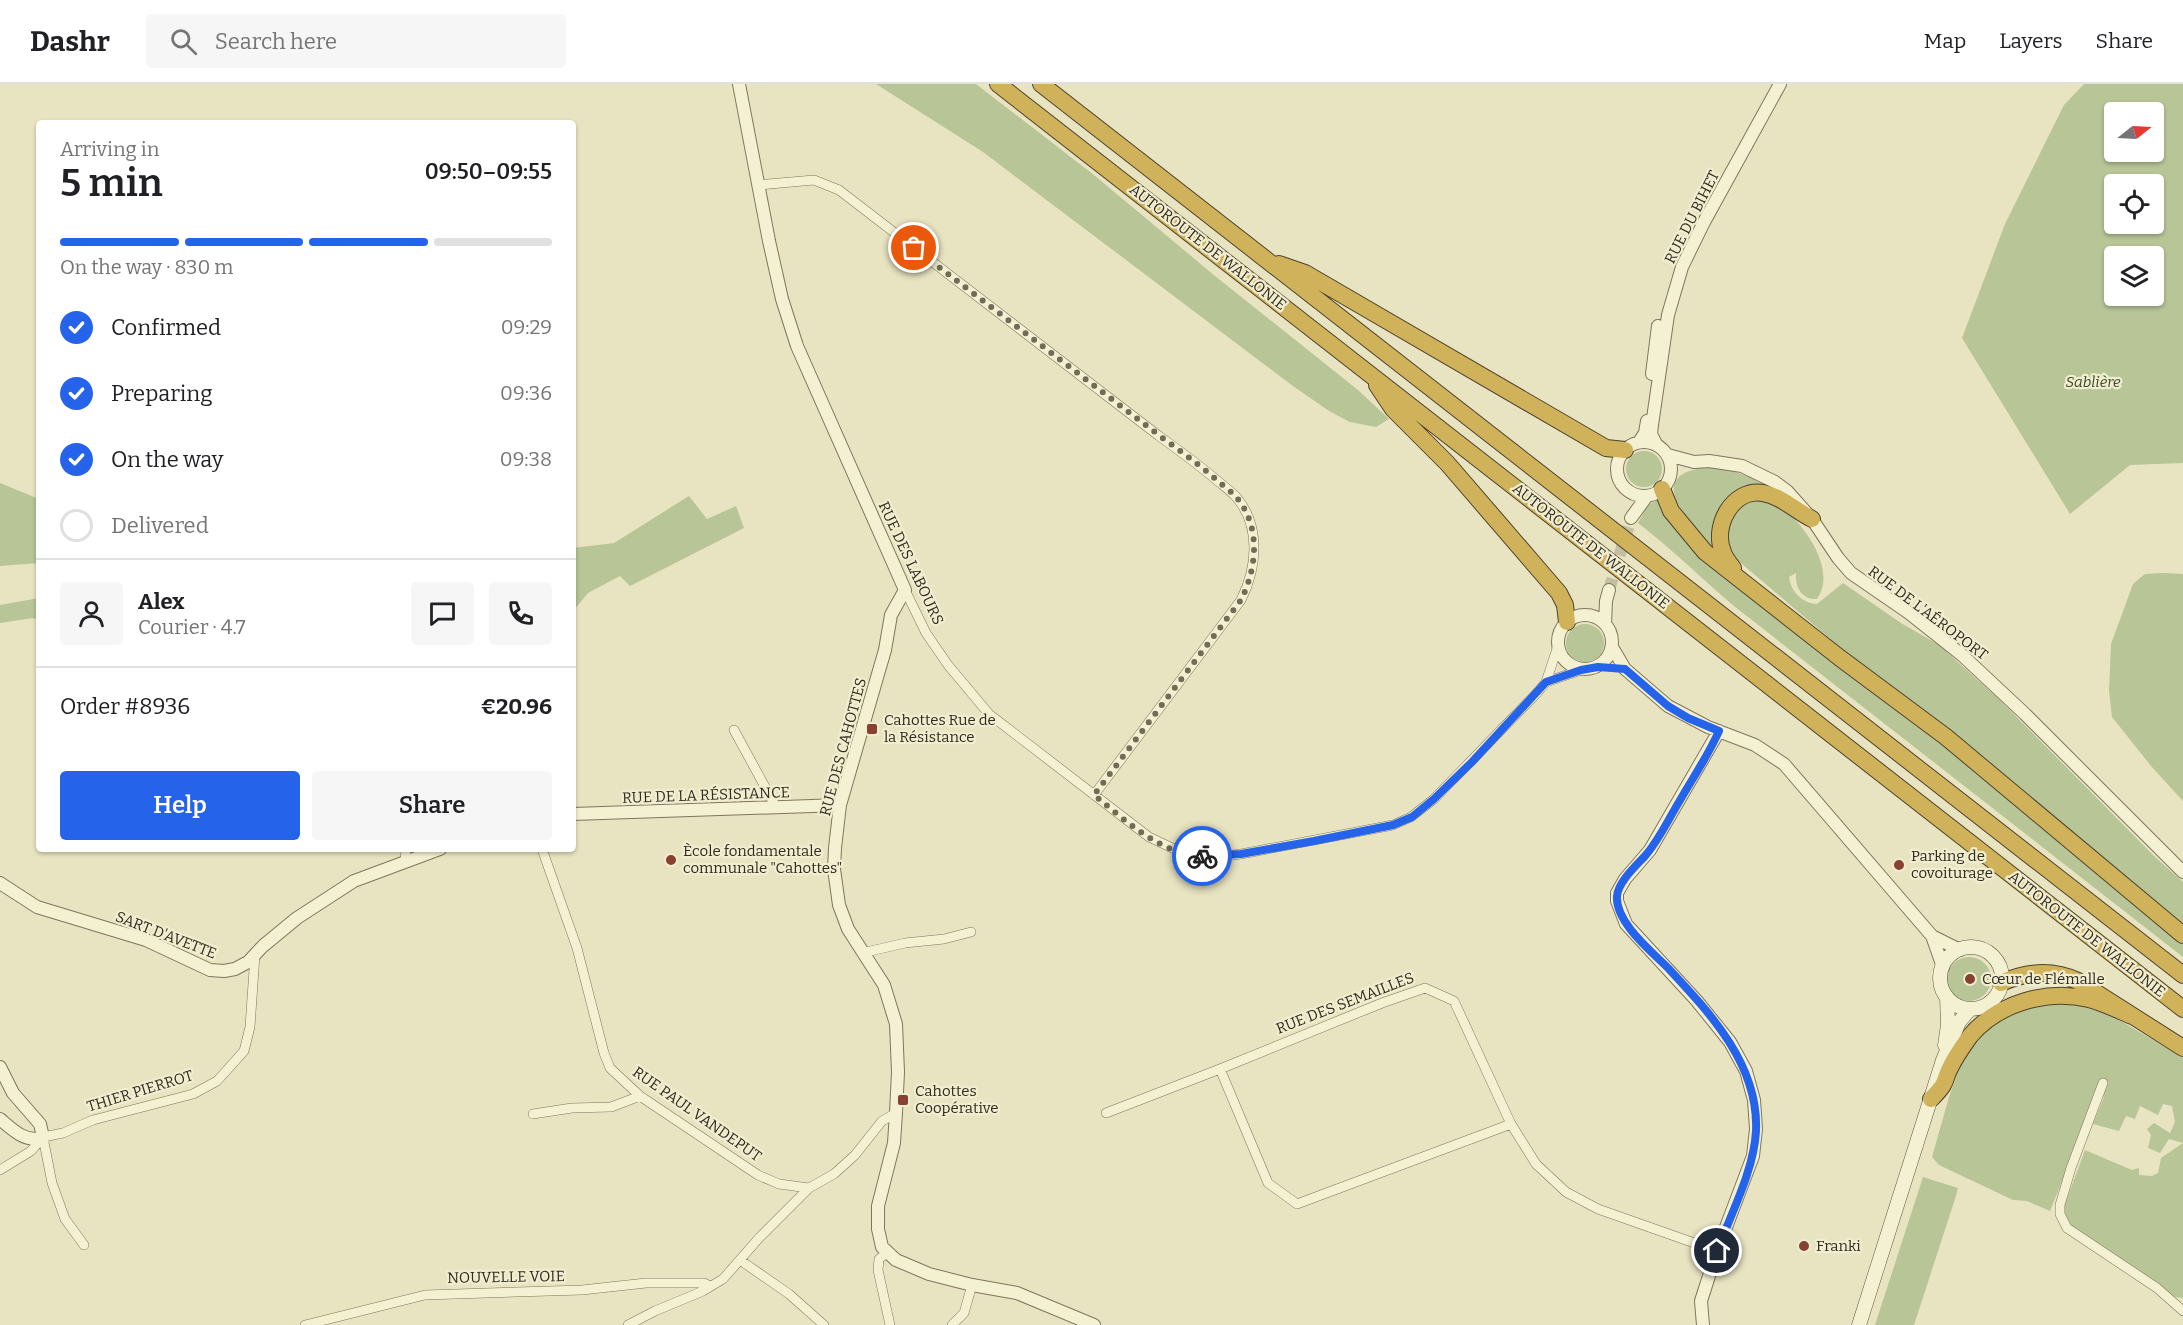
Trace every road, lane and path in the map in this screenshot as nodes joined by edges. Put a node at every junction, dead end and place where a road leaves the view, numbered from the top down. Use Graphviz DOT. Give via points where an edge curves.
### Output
graph roads {
  1 [pos="739,84"];
  2 [pos="998,84"];
  3 [pos="1041,84"];
  4 [pos="1771,84"];
  5 [pos="1780,84"];
  6 [pos="758,185"];
  7 [pos="1265,259"];
  8 [pos="1368,372"];
  9 [pos="1656,444"];
  10 [pos="1632,446"];
  11 [pos="1668,455"];
  12 [pos="1694,462"];
  13 [pos="1659,488"];
  14 [pos="1630,492"];
  15 [pos="1812,519"];
  16 [pos="1744,583"];
  17 [pos="905,590"];
  18 [pos="1591,615"];
  19 [pos="1567,622"];
  20 [pos="1605,624"];
  21 [pos="1558,646"];
  22 [pos="1612,647"];
  23 [pos="1598,667"];
  24 [pos="1625,669"];
  25 [pos="1581,670"];
  26 [pos="1546,682"];
  27 [pos="734,730"];
  28 [pos="1719,731"];
  29 [pos="1094,795"];
  30 [pos="840,806"];
  31 [pos="776,807"];
  32 [pos="576,814"];
  33 [pos="406,852"];
  34 [pos="432,852"];
  35 [pos="543,852"];
  36 [pos="405,862"];
  37 [pos="2183,872"];
  38 [pos="0,883"];
  39 [pos="970,930"];
  40 [pos="2183,935"];
  41 [pos="1932,936"];
  42 [pos="1960,950"];
  43 [pos="862,953"];
  44 [pos="255,955"];
  45 [pos="1943,967"];
  46 [pos="2183,975"];
  47 [pos="2001,983"];
  48 [pos="1947,997"];
  49 [pos="1970,1009"];
  50 [pos="2183,1009"];
  51 [pos="2132,1016"];
  52 [pos="2183,1048"];
  53 [pos="1943,1060"];
  54 [pos="0,1067"];
  55 [pos="1220,1069"];
  56 [pos="2103,1083"];
  57 [pos="640,1096"];
  58 [pos="1931,1099"];
  59 [pos="896,1113"];
  60 [pos="1106,1113"];
  61 [pos="533,1114"];
  62 [pos="0,1119"];
  63 [pos="1511,1124"];
  64 [pos="43,1137"];
  65 [pos="0,1170"];
  66 [pos="809,1188"];
  67 [pos="84,1245"];
  68 [pos="1717,1251"];
  69 [pos="888,1252"];
  70 [pos="740,1260"];
  71 [pos="972,1285"];
  72 [pos="710,1286"];
  73 [pos="2183,1311"];
  74 [pos="305,1325"];
  75 [pos="628,1325"];
  76 [pos="824,1325"];
  77 [pos="890,1325"];
  78 [pos="952,1325"];
  79 [pos="1094,1325"];
  80 [pos="1703,1325"];
  81 [pos="1859,1325"];
  1 -- 6 [label="street, RUE DES LABOURS"];
  2 -- 8 [label="highway, AUTOROUTE DE WALLONIE"];
  3 -- 7 [label="highway, AUTOROUTE DE WALLONIE"];
  4 -- 10 [label="street, RUE DU BIHET" via="1675,264 1661,312 1645,434"];
  5 -- 9 [label="street, RUE DU BIHET" via="1682,267 1668,315 1651,434"];
  6 -- 17 [label="street, RUE DES LABOURS" via="782,299 797,345"];
  6 -- 29 [label="street" via="814,180 839,190 1196,462 1237,498 1248,516 1254,540 1253,563 1241,600"];
  7 -- 10 [label="highway" via="1305,273 1606,448"];
  7 -- 46 [label="highway, AUTOROUTE DE WALLONIE"];
  8 -- 19 [label="highway" via="1393,409 1447,463 1559,593"];
  8 -- 50 [label="highway, AUTOROUTE DE WALLONIE"];
  9 -- 10 [label="street"];
  9 -- 11 [label="street"];
  10 -- 14 [label="street, RUE DU BIHET" via="1620,458 1617,468 1618,477"];
  11 -- 12 [label="street, RUE DE L'AÉROPORT"];
  11 -- 13 [label="street" via="1671,467"];
  12 -- 13 [label="street"];
  12 -- 15 [label="street, RUE DE L'AÉROPORT" via="1726,462 1758,473 1787,491"];
  13 -- 14 [label="street"];
  13 -- 14 [label="street, RUE DU BIHET" via="1631,518"];
  13 -- 16 [label="highway" via="1684,528"];
  15 -- 16 [label="highway" via="1782,500 1760,493 1731,505 1721,526 1722,551"];
  15 -- 37 [label="street, RUE DE L'AÉROPORT" via="1851,573 1962,655"];
  16 -- 40 [label="highway" via="1982,766"];
  17 -- 29 [label="street, RUE DES LABOURS" via="926,633 988,714"];
  17 -- 30 [label="street, RUE DES CAHOTTES" via="891,615 885,650"];
  18 -- 19 [label="street"];
  18 -- 20 [label="street"];
  18 -- 20 [label="street" via="1608,596"];
  19 -- 21 [label="street"];
  20 -- 22 [label="street" via="1613,639"];
  21 -- 25 [label="street" via="1566,662"];
  21 -- 26 [label="street, RUE DES LABOURS"];
  22 -- 23 [label="street"];
  22 -- 24 [label="street"];
  23 -- 24 [label="street"];
  23 -- 25 [label="street"];
  24 -- 28 [label="street" via="1668,706"];
  25 -- 26 [label="street, RUE DES LABOURS"];
  26 -- 29 [label="street, RUE DES LABOURS" via="1434,799 1412,817 1393,825 1241,854 1199,856 1178,852 1149,837"];
  27 -- 31 [label="street"];
  28 -- 41 [label="street" via="1755,745 1784,764"];
  28 -- 68 [label="street" via="1650,850 1617,893 1626,924 1713,1019 1746,1071 1755,1110 1753,1156"];
  30 -- 31 [label="street, RUE DE LA RÉSISTANCE"];
  30 -- 43 [label="street, RUE DES CAHOTTES" via="834,869 839,904"];
  31 -- 32 [label="street, RUE DE LA RÉSISTANCE"];
  33 -- 36 [label="street"];
  34 -- 36 [label="street, SART D'AVETTE"];
  35 -- 57 [label="street, RUE PAUL VANDEPUT" via="577,948 604,1053 610,1068"];
  36 -- 44 [label="street, SART D'AVETTE" via="354,881 297,918"];
  38 -- 44 [label="street, SART D'AVETTE" via="37,907 146,940 210,970 235,969"];
  39 -- 43 [label="street" via="944,939"];
  41 -- 42 [label="street"];
  41 -- 45 [label="street"];
  42 -- 45 [label="main road"];
  42 -- 47 [label="main road" via="1978,948 1992,955 2000,968"];
  43 -- 59 [label="street, RUE DES CAHOTTES" via="884,985 896,1024"];
  44 -- 64 [label="street, THIER PIERROT" via="250,1027 244,1051 217,1081 193,1094"];
  45 -- 48 [label="main road" via="1941,980"];
  47 -- 49 [label="main road" via="1991,1002"];
  47 -- 51 [label="highway" via="2030,974 2063,974"];
  48 -- 49 [label="main road"];
  48 -- 53 [label="main road"];
  49 -- 53 [label="main road" via="1959,1022"];
  51 -- 52 [label="highway"];
  51 -- 58 [label="highway" via="2072,997 2042,998 2002,1010 1970,1036"];
  53 -- 58 [label="main road"];
  54 -- 64 [label="street" via="13,1093 40,1124"];
  55 -- 60 [label="street, RUE DES SEMAILLES"];
  55 -- 63 [label="street, RUE DES SEMAILLES" via="1425,988 1454,1001"];
  55 -- 63 [label="street" via="1268,1183 1297,1204"];
  56 -- 73 [label="street" via="2071,1168 2060,1205 2062,1220 2067,1228 2157,1288"];
  57 -- 61 [label="street" via="611,1107"];
  57 -- 66 [label="street, RUE PAUL VANDEPUT" via="758,1175 779,1184"];
  58 -- 81 [label="main road"];
  59 -- 66 [label="street" via="882,1121 841,1168"];
  59 -- 69 [label="street, RUE DES CAHOTTES" via="894,1143 878,1206 878,1229 882,1246"];
  62 -- 64 [label="street" via="24,1137"];
  63 -- 68 [label="street, RUE DES SEMAILLES" via="1536,1164 1566,1192 1598,1209"];
  64 -- 65 [label="street, THIER PIERROT" via="31,1151"];
  64 -- 67 [label="street" via="52,1183 65,1218"];
  66 -- 70 [label="street"];
  68 -- 80 [label="street" via="1701,1301"];
  69 -- 71 [label="street" via="929,1274"];
  69 -- 77 [label="street" via="879,1259 878,1270"];
  70 -- 72 [label="street" via="723,1279"];
  70 -- 76 [label="street" via="789,1294"];
  71 -- 78 [label="street" via="964,1313"];
  71 -- 79 [label="street" via="1017,1293"];
  72 -- 74 [label="street, NOUVELLE VOIE" via="646,1283 582,1290 425,1295"];
  72 -- 75 [label="street"];
}
